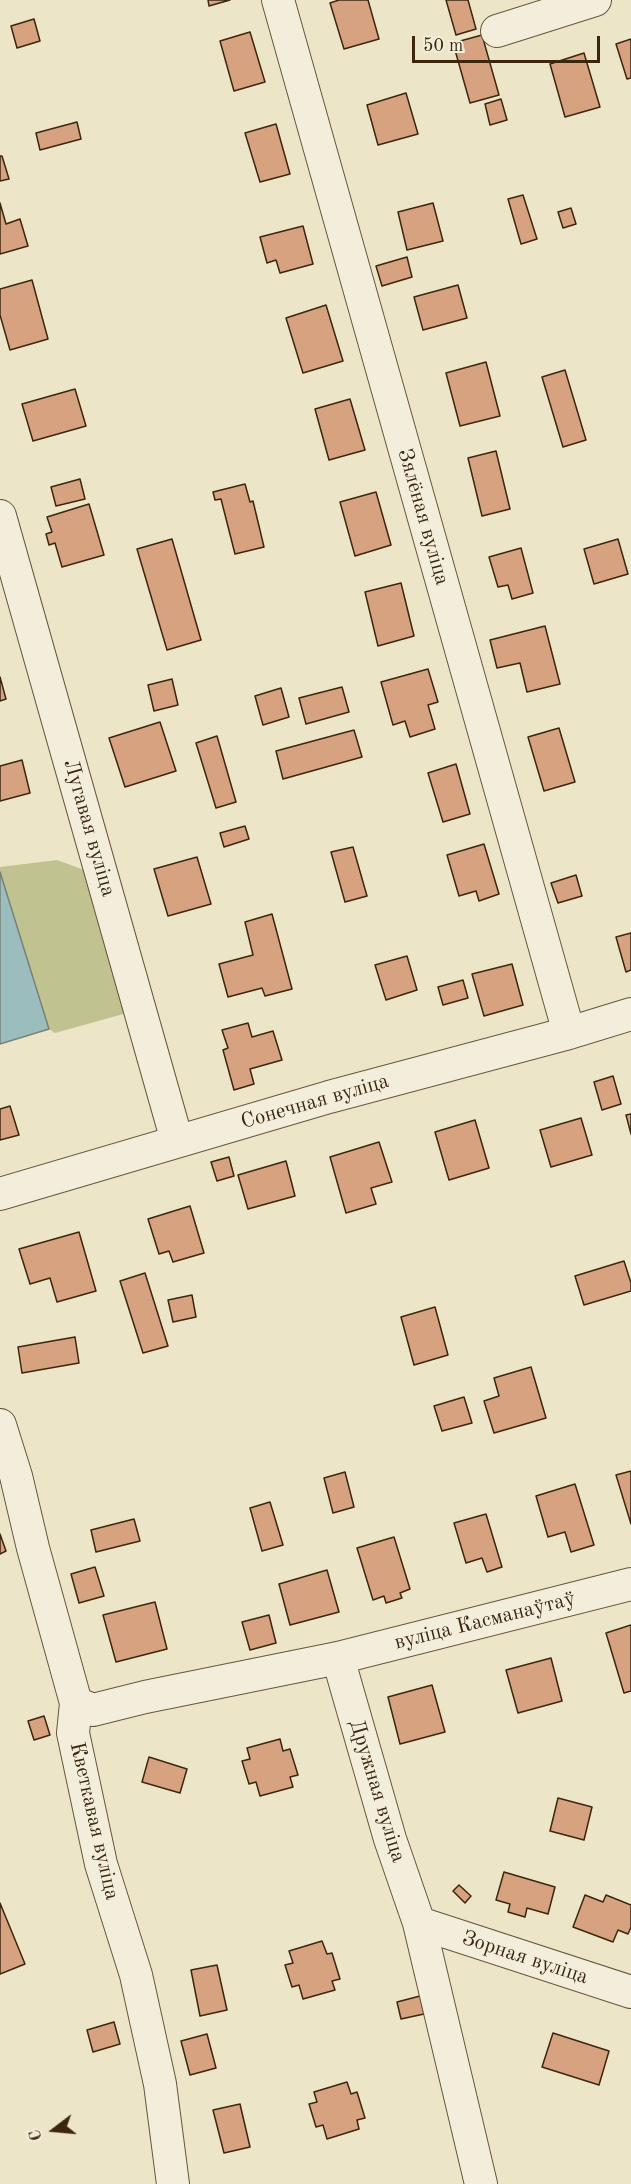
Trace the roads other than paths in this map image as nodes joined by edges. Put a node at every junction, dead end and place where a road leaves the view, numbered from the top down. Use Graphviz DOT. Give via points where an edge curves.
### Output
graph roads {
  1 [pos="278,0"];
  2 [pos="595,0"];
  3 [pos="497,31"];
  4 [pos="0,516"];
  5 [pos="631,1014"];
  6 [pos="568,1033"];
  7 [pos="177,1142"];
  8 [pos="0,1194"];
  9 [pos="0,1425"];
  10 [pos="631,1584"];
  11 [pos="339,1658"];
  12 [pos="76,1703"];
  13 [pos="419,1923"];
  14 [pos="631,1992"];
  15 [pos="173,2184"];
  16 [pos="481,2184"];
  1 -- 6 [label="street, Зялёная вуліца"];
  2 -- 3 [label="street"];
  4 -- 7 [label="street, Лугавая вуліца"];
  5 -- 6 [label="street, Сонечная вуліца"];
  6 -- 7 [label="street, Сонечная вуліца"];
  7 -- 8 [label="street, Сонечная вуліца"];
  9 -- 12 [label="street, Кветкавая вуліца"];
  10 -- 11 [label="street, вуліца Касманаўтаў"];
  11 -- 12 [label="street" via="93,1710"];
  11 -- 13 [label="street, Дружная вуліца" via="390,1839"];
  12 -- 15 [label="street, Кветкавая вуліца" via="73,1733 101,1864 136,1975 160,2084"];
  13 -- 14 [label="street, Зорная вуліца"];
  13 -- 16 [label="street, Дружная вуліца"];
}
